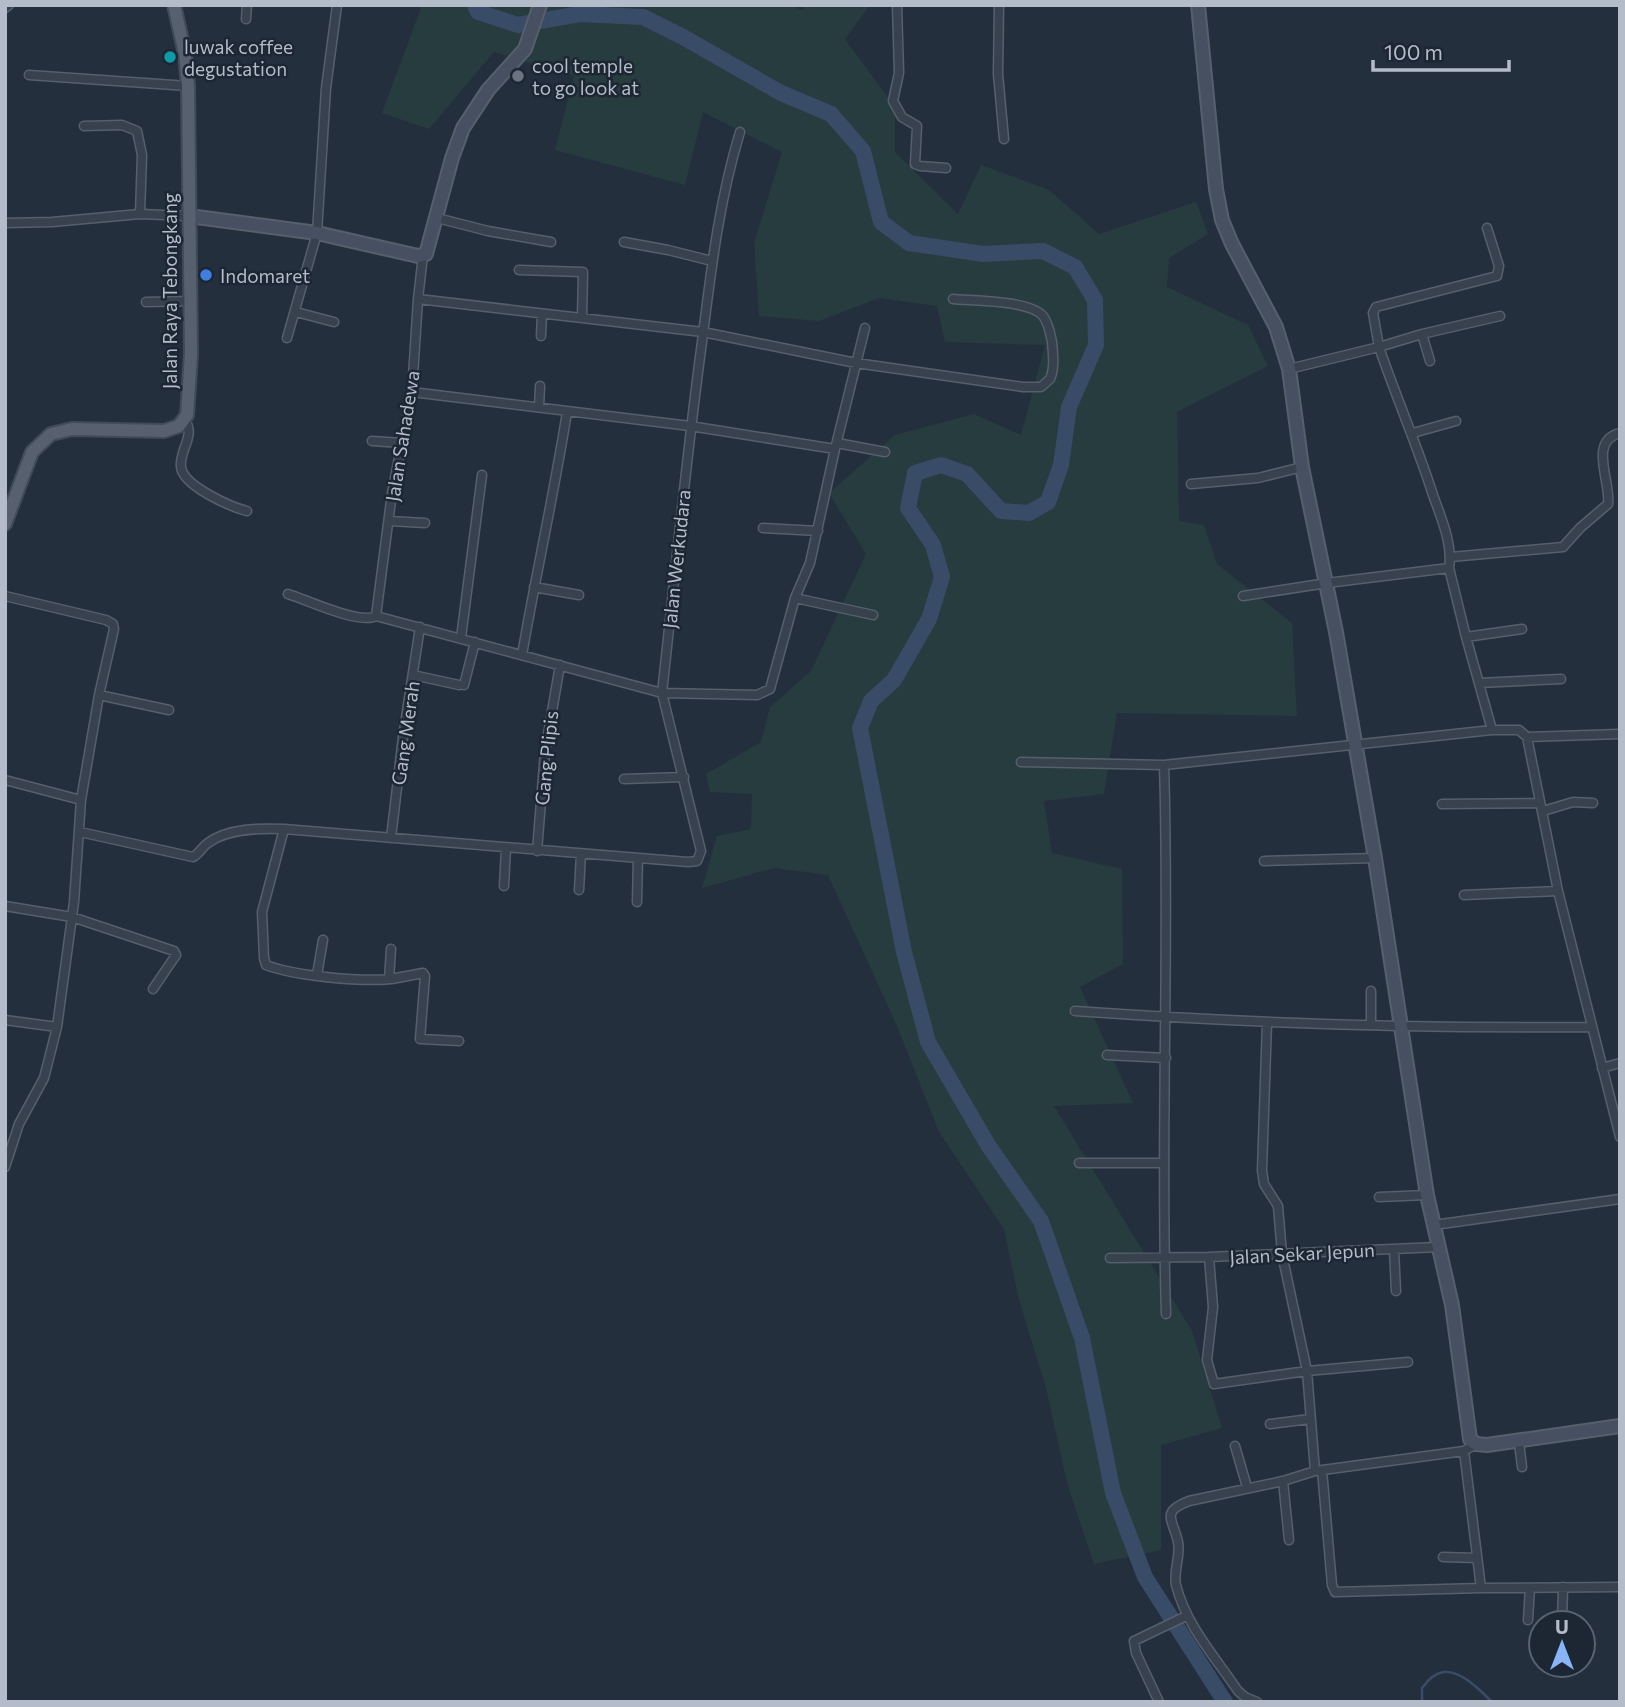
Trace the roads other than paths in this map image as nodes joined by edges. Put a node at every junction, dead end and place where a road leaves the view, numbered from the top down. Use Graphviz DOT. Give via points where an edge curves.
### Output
graph roads {
  1 [pos="174,5"];
  2 [pos="247,5"];
  3 [pos="337,5"];
  4 [pos="541,5"];
  5 [pos="897,5"];
  6 [pos="999,5"];
  7 [pos="1198,5"];
  8 [pos="246,19"];
  9 [pos="29,75"];
  10 [pos="188,86"];
  11 [pos="84,126"];
  12 [pos="740,132"];
  13 [pos="1004,139"];
  14 [pos="946,168"];
  15 [pos="140,214"];
  16 [pos="188,216"];
  17 [pos="437,218"];
  18 [pos="5,223"];
  19 [pos="1487,228"];
  20 [pos="317,233"];
  21 [pos="551,242"];
  22 [pos="624,242"];
  23 [pos="423,255"];
  24 [pos="712,261"];
  25 [pos="519,270"];
  26 [pos="418,299"];
  27 [pos="953,299"];
  28 [pos="190,301"];
  29 [pos="146,302"];
  30 [pos="296,312"];
  31 [pos="542,314"];
  32 [pos="1500,316"];
  33 [pos="582,318"];
  34 [pos="334,323"];
  35 [pos="865,328"];
  36 [pos="703,332"];
  37 [pos="1422,334"];
  38 [pos="541,336"];
  39 [pos="287,338"];
  40 [pos="1379,348"];
  41 [pos="1430,361"];
  42 [pos="856,363"];
  43 [pos="1289,369"];
  44 [pos="540,386"];
  45 [pos="412,392"];
  46 [pos="539,407"];
  47 [pos="567,412"];
  48 [pos="186,419"];
  49 [pos="1456,421"];
  50 [pos="690,426"];
  51 [pos="1413,433"];
  52 [pos="1620,433"];
  53 [pos="372,441"];
  54 [pos="401,443"];
  55 [pos="836,446"];
  56 [pos="885,452"];
  57 [pos="1302,467"];
  58 [pos="482,475"];
  59 [pos="1191,484"];
  60 [pos="9,499"];
  61 [pos="247,511"];
  62 [pos="388,520"];
  63 [pos="425,523"];
  64 [pos="5,524"];
  65 [pos="763,528"];
  66 [pos="818,531"];
  67 [pos="1451,557"];
  68 [pos="1449,568"];
  69 [pos="1327,583"];
  70 [pos="534,587"];
  71 [pos="288,594"];
  72 [pos="579,594"];
  73 [pos="5,596"];
  74 [pos="1243,596"];
  75 [pos="795,598"];
  76 [pos="873,615"];
  77 [pos="376,616"];
  78 [pos="420,628"];
  79 [pos="1522,629"];
  80 [pos="1466,637"];
  81 [pos="461,638"];
  82 [pos="475,642"];
  83 [pos="522,655"];
  84 [pos="560,665"];
  85 [pos="413,675"];
  86 [pos="1561,679"];
  87 [pos="1479,683"];
  88 [pos="662,693"];
  89 [pos="99,695"];
  90 [pos="169,710"];
  91 [pos="1492,730"];
  92 [pos="1620,734"];
  93 [pos="1527,737"];
  94 [pos="1356,745"];
  95 [pos="1021,762"];
  96 [pos="1164,765"];
  97 [pos="684,777"];
  98 [pos="624,779"];
  99 [pos="5,780"];
  100 [pos="80,800"];
  101 [pos="1593,803"];
  102 [pos="1442,804"];
  103 [pos="1542,807"];
  104 [pos="284,829"];
  105 [pos="80,832"];
  106 [pos="391,838"];
  107 [pos="506,848"];
  108 [pos="537,851"];
  109 [pos="581,854"];
  110 [pos="638,858"];
  111 [pos="1375,858"];
  112 [pos="1264,861"];
  113 [pos="504,886"];
  114 [pos="579,890"];
  115 [pos="1558,891"];
  116 [pos="1464,895"];
  117 [pos="637,902"];
  118 [pos="5,906"];
  119 [pos="72,917"];
  120 [pos="323,940"];
  121 [pos="391,948"];
  122 [pos="317,975"];
  123 [pos="389,979"];
  124 [pos="153,989"];
  125 [pos="1371,991"];
  126 [pos="1075,1011"];
  127 [pos="1167,1018"];
  128 [pos="5,1020"];
  129 [pos="1268,1022"];
  130 [pos="1371,1025"];
  131 [pos="1402,1025"];
  132 [pos="57,1027"];
  133 [pos="1592,1027"];
  134 [pos="459,1041"];
  135 [pos="1107,1055"];
  136 [pos="1167,1058"];
  137 [pos="1620,1063"];
  138 [pos="1602,1068"];
  139 [pos="1620,1137"];
  140 [pos="1079,1163"];
  141 [pos="1164,1163"];
  142 [pos="5,1167"];
  143 [pos="1427,1195"];
  144 [pos="1379,1197"];
  145 [pos="1620,1199"];
  146 [pos="1434,1225"];
  147 [pos="1439,1247"];
  148 [pos="1394,1249"];
  149 [pos="1282,1254"];
  150 [pos="1164,1256"];
  151 [pos="1209,1257"];
  152 [pos="1110,1258"];
  153 [pos="1396,1291"];
  154 [pos="1166,1314"];
  155 [pos="1408,1362"];
  156 [pos="1307,1371"];
  157 [pos="1310,1419"];
  158 [pos="1270,1424"];
  159 [pos="1620,1426"];
  160 [pos="1520,1442"];
  161 [pos="1476,1444"];
  162 [pos="1235,1446"];
  163 [pos="1464,1451"];
  164 [pos="1522,1468"];
  165 [pos="1319,1470"];
  166 [pos="1283,1480"];
  167 [pos="1247,1487"];
  168 [pos="1289,1540"];
  169 [pos="1443,1557"];
  170 [pos="1478,1558"];
  171 [pos="1563,1587"];
  172 [pos="1620,1587"];
  173 [pos="1481,1588"];
  174 [pos="1530,1588"];
  175 [pos="1529,1609"];
  176 [pos="1562,1609"];
  177 [pos="1184,1616"];
  178 [pos="1159,1702"];
  179 [pos="1256,1702"];
  1 -- 10 [label="main road, Jalan Raya Tebongkang"];
  2 -- 8 [label="street"];
  3 -- 20 [label="street"];
  4 -- 17 [label="main road" via="518,59 488,90 463,128"];
  5 -- 14 [label="street" via="899,73 893,101 902,117 917,126 915,164"];
  6 -- 13 [label="street" via="998,74"];
  7 -- 43 [label="main road" via="1222,220 1276,327"];
  9 -- 10 [label="street"];
  10 -- 16 [label="main road, Jalan Raya Tebongkang"];
  11 -- 15 [label="street" via="122,125 138,131"];
  12 -- 24 [label="street, Jalan Werkudara"];
  15 -- 16 [label="street"];
  15 -- 18 [label="street"];
  16 -- 20 [label="main road"];
  16 -- 28 [label="main road, Jalan Raya Tebongkang"];
  17 -- 21 [label="street"];
  17 -- 23 [label="main road"];
  19 -- 40 [label="street" via="1499,266 1497,276 1376,307"];
  20 -- 23 [label="main road"];
  20 -- 30 [label="street"];
  22 -- 24 [label="street"];
  23 -- 26 [label="street, Jalan Sahadewa"];
  24 -- 36 [label="street, Jalan Werkudara"];
  25 -- 33 [label="street" via="583,272"];
  26 -- 31 [label="street"];
  26 -- 45 [label="street, Jalan Sahadewa"];
  27 -- 42 [label="street" via="1007,303 1039,313 1050,330 1050,379 1041,387 1023,387"];
  28 -- 29 [label="street"];
  28 -- 48 [label="main road, Jalan Raya Tebongkang"];
  30 -- 34 [label="street"];
  30 -- 39 [label="street"];
  31 -- 33 [label="street"];
  31 -- 38 [label="street"];
  32 -- 37 [label="street"];
  33 -- 36 [label="street"];
  35 -- 42 [label="street"];
  36 -- 42 [label="street"];
  36 -- 50 [label="street, Jalan Werkudara"];
  37 -- 40 [label="street"];
  37 -- 41 [label="street"];
  40 -- 43 [label="street"];
  40 -- 51 [label="street"];
  42 -- 55 [label="street"];
  43 -- 57 [label="main road"];
  44 -- 46 [label="street"];
  45 -- 46 [label="street"];
  45 -- 54 [label="street, Jalan Sahadewa"];
  46 -- 47 [label="street"];
  47 -- 50 [label="street"];
  47 -- 70 [label="street"];
  48 -- 60 [label="main road" via="164,431 72,429 51,434 32,452"];
  48 -- 61 [label="street" via="189,430 180,468 184,476 220,502"];
  49 -- 51 [label="street"];
  50 -- 55 [label="street"];
  50 -- 88 [label="street, Jalan Werkudara"];
  51 -- 67 [label="street"];
  52 -- 67 [label="street" via="1605,441 1603,450 1608,504 1570,542 1563,547"];
  53 -- 54 [label="street"];
  54 -- 62 [label="street, Jalan Sahadewa"];
  55 -- 56 [label="street"];
  55 -- 66 [label="street"];
  57 -- 59 [label="street" via="1258,478"];
  57 -- 69 [label="main road"];
  58 -- 81 [label="street"];
  60 -- 64 [label="main road"];
  62 -- 63 [label="street"];
  62 -- 77 [label="street, Jalan Sahadewa"];
  65 -- 66 [label="street"];
  66 -- 75 [label="street"];
  67 -- 68 [label="street"];
  68 -- 69 [label="street"];
  68 -- 80 [label="street"];
  69 -- 74 [label="street"];
  69 -- 94 [label="main road"];
  70 -- 72 [label="street"];
  70 -- 83 [label="street"];
  71 -- 77 [label="street" via="351,615"];
  73 -- 89 [label="street" via="113,624"];
  75 -- 76 [label="street"];
  75 -- 88 [label="street" via="770,689 757,695"];
  77 -- 78 [label="street"];
  78 -- 81 [label="street"];
  78 -- 85 [label="street, Gang Merah"];
  79 -- 80 [label="street"];
  80 -- 87 [label="street"];
  81 -- 82 [label="street"];
  82 -- 83 [label="street"];
  82 -- 85 [label="street" via="462,685"];
  83 -- 84 [label="street"];
  84 -- 88 [label="street"];
  84 -- 108 [label="street, Gang Plipis" via="545,752"];
  85 -- 106 [label="street, Gang Merah"];
  86 -- 87 [label="street"];
  87 -- 91 [label="street"];
  88 -- 97 [label="street"];
  89 -- 90 [label="street"];
  89 -- 100 [label="street"];
  91 -- 93 [label="street" via="1519,730"];
  91 -- 94 [label="street"];
  92 -- 93 [label="street"];
  93 -- 103 [label="street"];
  94 -- 96 [label="street"];
  94 -- 111 [label="main road"];
  95 -- 96 [label="street"];
  96 -- 127 [label="street"];
  97 -- 98 [label="street"];
  97 -- 110 [label="street" via="700,858 688,862"];
  99 -- 100 [label="street"];
  100 -- 105 [label="street"];
  101 -- 103 [label="street"];
  102 -- 103 [label="street"];
  103 -- 115 [label="street"];
  104 -- 105 [label="street" via="221,837 192,858"];
  104 -- 106 [label="street"];
  104 -- 122 [label="street" via="262,912 264,958 268,966"];
  105 -- 119 [label="street"];
  106 -- 107 [label="street"];
  107 -- 108 [label="street"];
  107 -- 113 [label="street"];
  108 -- 109 [label="street"];
  109 -- 110 [label="street"];
  109 -- 114 [label="street"];
  110 -- 117 [label="street"];
  111 -- 112 [label="street"];
  111 -- 131 [label="main road"];
  115 -- 116 [label="street"];
  115 -- 133 [label="street"];
  118 -- 119 [label="street"];
  119 -- 124 [label="street" via="176,952"];
  119 -- 132 [label="street"];
  120 -- 122 [label="street"];
  121 -- 123 [label="street"];
  122 -- 123 [label="street"];
  123 -- 134 [label="street" via="424,974 419,1037"];
  125 -- 130 [label="street"];
  126 -- 127 [label="street"];
  127 -- 129 [label="street"];
  127 -- 136 [label="street"];
  128 -- 132 [label="street"];
  129 -- 130 [label="street"];
  129 -- 149 [label="street" via="1262,1171 1264,1184 1278,1206"];
  130 -- 131 [label="street"];
  131 -- 133 [label="street"];
  131 -- 143 [label="main road"];
  132 -- 142 [label="street" via="44,1078 19,1124"];
  133 -- 138 [label="street"];
  135 -- 136 [label="street"];
  136 -- 141 [label="street"];
  137 -- 138 [label="street"];
  138 -- 139 [label="street"];
  140 -- 141 [label="street"];
  141 -- 150 [label="street"];
  143 -- 144 [label="street"];
  143 -- 146 [label="main road"];
  145 -- 146 [label="street"];
  146 -- 147 [label="main road"];
  147 -- 148 [label="street, Jalan Sekar Jepun"];
  147 -- 161 [label="main road" via="1452,1305 1469,1434"];
  148 -- 149 [label="street, Jalan Sekar Jepun"];
  148 -- 153 [label="street"];
  149 -- 151 [label="street, Jalan Sekar Jepun"];
  149 -- 156 [label="street"];
  150 -- 151 [label="street, Jalan Sekar Jepun"];
  150 -- 152 [label="street, Jalan Sekar Jepun"];
  150 -- 154 [label="street"];
  151 -- 156 [label="street" via="1213,1307 1207,1360 1213,1382"];
  155 -- 156 [label="street"];
  156 -- 157 [label="street"];
  157 -- 158 [label="street"];
  157 -- 165 [label="street"];
  159 -- 160 [label="main road"];
  160 -- 161 [label="main road"];
  160 -- 164 [label="street"];
  161 -- 163 [label="street"];
  162 -- 167 [label="street"];
  163 -- 165 [label="street"];
  163 -- 170 [label="street"];
  165 -- 166 [label="street"];
  165 -- 173 [label="street" via="1334,1591"];
  166 -- 167 [label="street"];
  166 -- 168 [label="street"];
  167 -- 177 [label="street" via="1189,1501 1171,1511 1179,1544 1175,1581"];
  169 -- 170 [label="street"];
  170 -- 173 [label="street"];
  171 -- 172 [label="street"];
  171 -- 174 [label="street"];
  171 -- 176 [label="street"];
  173 -- 174 [label="street"];
  174 -- 175 [label="street"];
  177 -- 178 [label="street" via="1137,1638 1134,1646"];
  177 -- 179 [label="street" via="1238,1691"];
}
